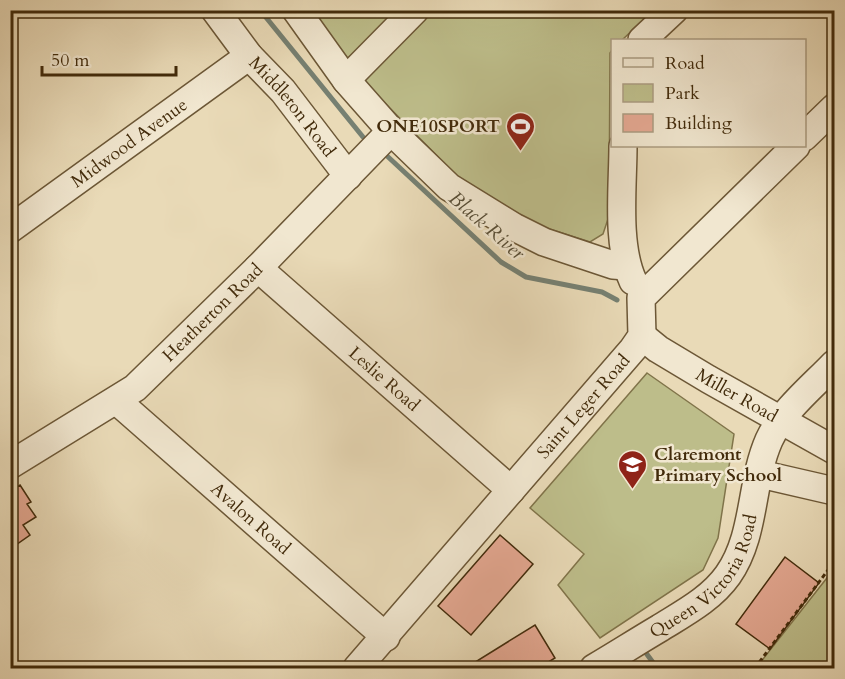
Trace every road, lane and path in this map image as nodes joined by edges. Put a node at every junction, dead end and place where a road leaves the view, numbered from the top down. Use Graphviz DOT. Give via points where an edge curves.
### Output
graph roads {
  1 [pos="215,10"];
  2 [pos="296,10"];
  3 [pos="415,10"];
  4 [pos="674,10"];
  5 [pos="643,39"];
  6 [pos="249,56"];
  7 [pos="346,80"];
  8 [pos="834,108"];
  9 [pos="391,131"];
  10 [pos="806,135"];
  11 [pos="623,147"];
  12 [pos="795,147"];
  13 [pos="348,176"];
  14 [pos="10,229"];
  15 [pos="626,266"];
  16 [pos="258,268"];
  17 [pos="641,298"];
  18 [pos="642,336"];
  19 [pos="834,364"];
  20 [pos="117,401"];
  21 [pos="782,420"];
  22 [pos="834,450"];
  23 [pos="10,465"];
  24 [pos="760,474"];
  25 [pos="511,490"];
  26 [pos="834,491"];
  27 [pos="834,562"];
  28 [pos="386,637"];
  29 [pos="357,669"];
  30 [pos="594,669"];
  31 [pos="755,669"];
  1 -- 6 [label="street, Middleton Road"];
  2 -- 7 [label="street"];
  3 -- 7 [label="street"];
  4 -- 5 [label="street"];
  6 -- 13 [label="street, Middleton Road" via="283,91"];
  6 -- 14 [label="street, Midwood Avenue"];
  7 -- 9 [label="street"];
  8 -- 10 [label="street"];
  9 -- 13 [label="street, Heatherton Road"];
  9 -- 15 [label="street" via="449,187 514,227 544,242 613,266"];
  11 -- 15 [label="street"];
  12 -- 17 [label="street"];
  13 -- 16 [label="street, Heatherton Road"];
  15 -- 17 [label="street"];
  16 -- 20 [label="street, Heatherton Road"];
  16 -- 25 [label="street, Leslie Road"];
  17 -- 18 [label="street, Saint Leger Road"];
  18 -- 21 [label="street, Miller Road"];
  18 -- 25 [label="street, Saint Leger Road"];
  19 -- 21 [label="street, Queen Victoria Road"];
  20 -- 23 [label="street, Heatherton Road"];
  20 -- 28 [label="street, Avalon Road"];
  21 -- 22 [label="street, Miller Road"];
  21 -- 24 [label="street, Queen Victoria Road" via="770,439"];
  24 -- 26 [label="street"];
  24 -- 30 [label="street, Queen Victoria Road" via="741,550 716,589"];
  25 -- 28 [label="street, Saint Leger Road"];
  27 -- 31 [label="path"];
  28 -- 29 [label="street, Saint Leger Road"];
}
